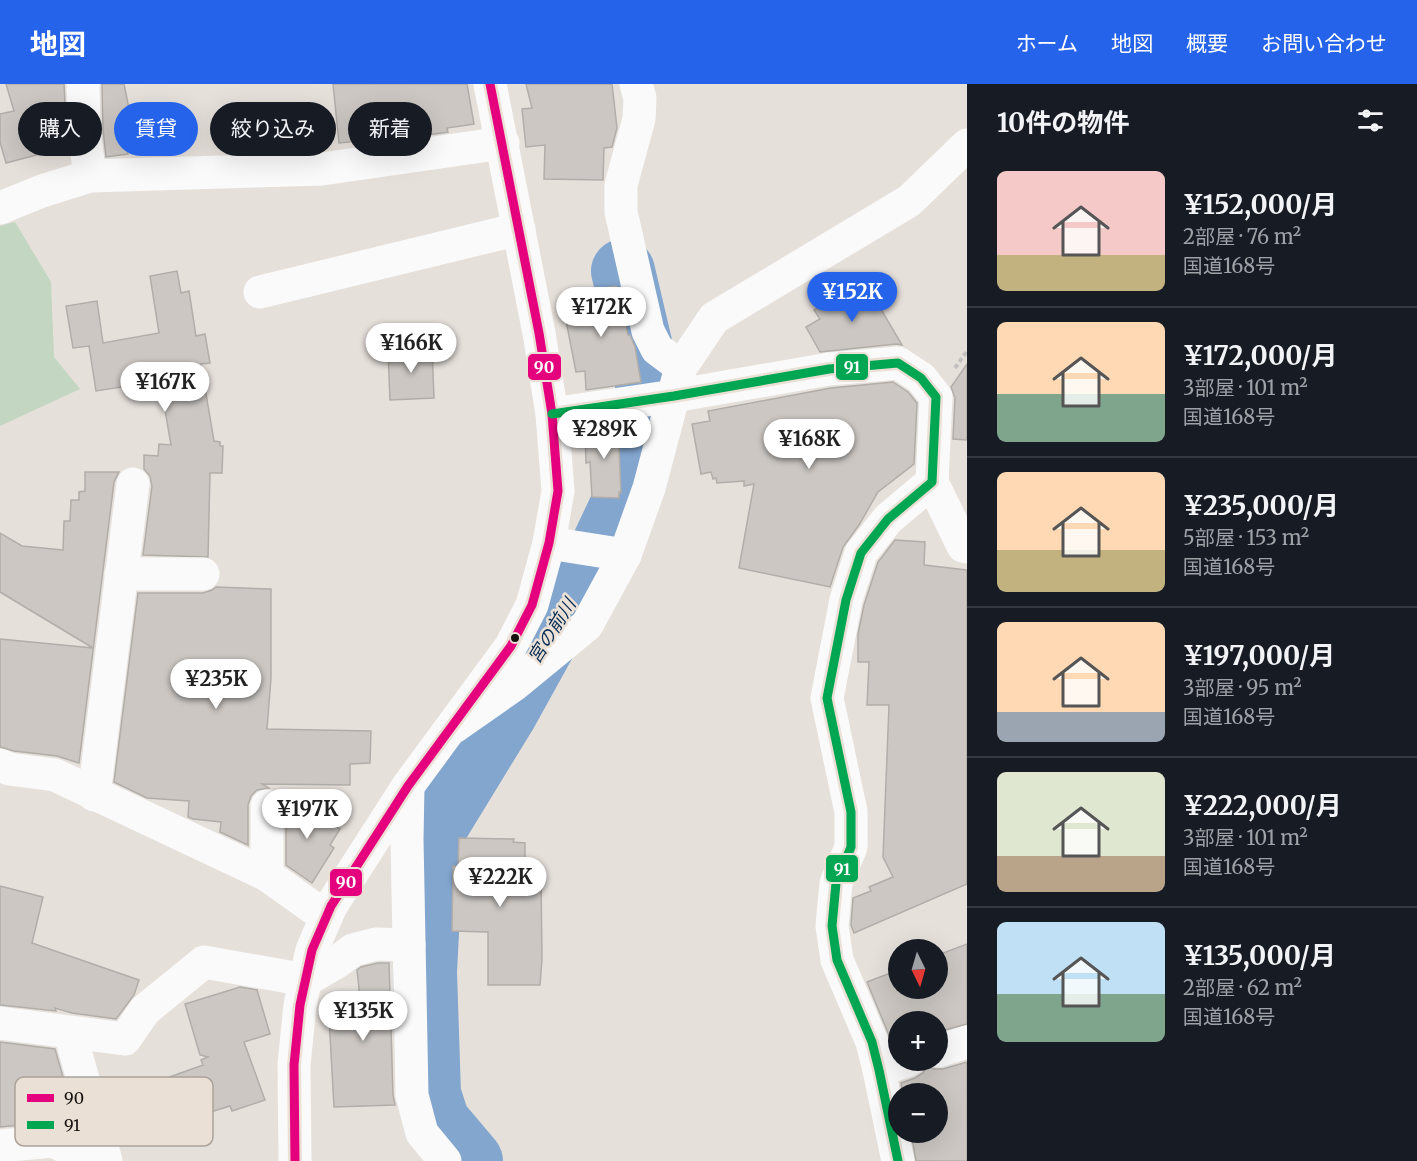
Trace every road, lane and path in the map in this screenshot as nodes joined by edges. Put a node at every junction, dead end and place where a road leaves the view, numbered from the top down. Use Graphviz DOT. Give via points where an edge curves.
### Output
graph roads {
  1 [pos="83,84"];
  2 [pos="490,84"];
  3 [pos="636,84"];
  4 [pos="503,143"];
  5 [pos="967,145"];
  6 [pos="90,176"];
  7 [pos="0,208"];
  8 [pos="519,230"];
  9 [pos="260,292"];
  10 [pos="678,381"];
  11 [pos="552,414"];
  12 [pos="932,482"];
  13 [pos="133,484"];
  14 [pos="549,543"];
  15 [pos="967,547"];
  16 [pos="625,555"];
  17 [pos="121,574"];
  18 [pos="203,574"];
  19 [pos="444,735"];
  20 [pos="0,765"];
  21 [pos="408,786"];
  22 [pos="94,795"];
  23 [pos="267,806"];
  24 [pos="267,875"];
  25 [pos="326,917"];
  26 [pos="409,945"];
  27 [pos="306,980"];
  28 [pos="0,1023"];
  29 [pos="70,1033"];
  30 [pos="967,1042"];
  31 [pos="948,1048"];
  32 [pos="888,1059"];
  33 [pos="894,1071"];
  34 [pos="82,1077"];
  35 [pos="15,1145"];
  36 [pos="0,1146"];
  37 [pos="63,1146"];
  38 [pos="102,1146"];
  39 [pos="93,1161"];
  40 [pos="106,1161"];
  41 [pos="295,1161"];
  42 [pos="445,1161"];
  43 [pos="898,1161"];
  1 -- 6 [label="main road"];
  2 -- 4 [label="main road"];
  3 -- 10 [label="main road" via="639,119 621,184 621,212 648,331"];
  4 -- 6 [label="main road" via="322,169"];
  4 -- 8 [label="main road"];
  5 -- 10 [label="main road" via="909,201 714,318"];
  6 -- 7 [label="main road"];
  8 -- 9 [label="main road"];
  8 -- 11 [label="main road"];
  10 -- 11 [label="main road"];
  10 -- 12 [label="main road" via="898,363 921,378 936,397"];
  10 -- 16 [label="main road" via="649,488"];
  11 -- 14 [label="main road" via="558,491"];
  12 -- 15 [label="main road" via="963,546"];
  12 -- 32 [label="main road" via="888,519 861,553 846,600 827,698 851,812 850,847 836,883 832,926 837,960 872,1042"];
  13 -- 17 [label="main road"];
  14 -- 16 [label="main road"];
  14 -- 19 [label="main road" via="532,605 511,646"];
  16 -- 19 [label="main road" via="587,625 514,685"];
  17 -- 18 [label="main road"];
  17 -- 22 [label="main road"];
  19 -- 21 [label="main road"];
  20 -- 22 [label="main road" via="9,770 55,775"];
  21 -- 25 [label="main road"];
  21 -- 26 [label="main road"];
  22 -- 24 [label="main road"];
  23 -- 24 [label="main road"];
  24 -- 25 [label="main road"];
  25 -- 27 [label="main road" via="312,950"];
  26 -- 27 [label="main road" via="376,944 353,950"];
  26 -- 42 [label="main road" via="412,1095 422,1133"];
  27 -- 29 [label="main road" via="204,962 145,1010 125,1039"];
  27 -- 41 [label="main road" via="294,1065"];
  28 -- 29 [label="main road"];
  29 -- 34 [label="main road"];
  30 -- 31 [label="main road"];
  33 -- 43 [label="main road"];
  35 -- 36 [label="main road"];
  37 -- 39 [label="main road"];
  38 -- 40 [label="main road"];
}
